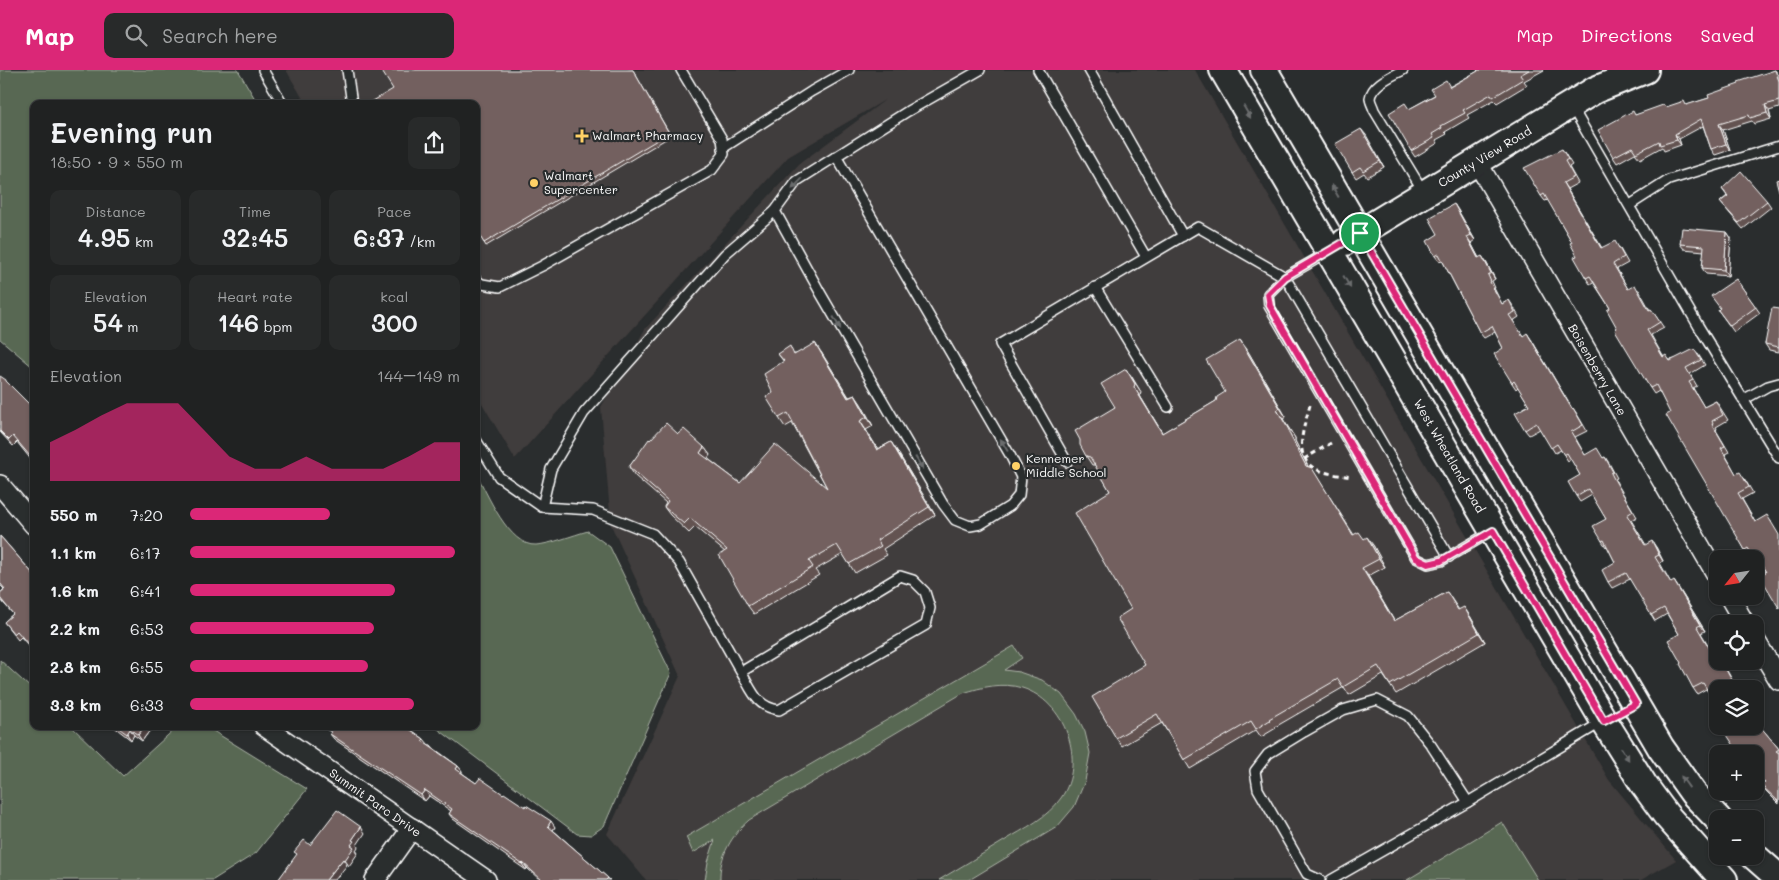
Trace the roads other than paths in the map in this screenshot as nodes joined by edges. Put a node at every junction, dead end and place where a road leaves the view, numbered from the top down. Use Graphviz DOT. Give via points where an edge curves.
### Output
graph roads {
  1 [pos="263,70"];
  2 [pos="347,70"];
  3 [pos="681,70"];
  4 [pos="849,70"];
  5 [pos="980,70"];
  6 [pos="1038,70"];
  7 [pos="1089,70"];
  8 [pos="1223,70"];
  9 [pos="1264,70"];
  10 [pos="1403,70"];
  11 [pos="1645,70"];
  12 [pos="281,100"];
  13 [pos="351,100"];
  14 [pos="1571,105"];
  15 [pos="1779,146"];
  16 [pos="723,148"];
  17 [pos="836,156"];
  18 [pos="1477,162"];
  19 [pos="1425,194"];
  20 [pos="1630,205"];
  21 [pos="775,211"];
  22 [pos="1360,233"];
  23 [pos="1183,236"];
  24 [pos="1329,251"];
  25 [pos="1146,258"];
  26 [pos="1285,277"];
  27 [pos="480,283"];
  28 [pos="1095,287"];
  29 [pos="1779,383"];
  30 [pos="1743,400"];
  31 [pos="1168,407"];
  32 [pos="480,447"];
  33 [pos="1779,458"];
  34 [pos="1067,462"];
  35 [pos="0,485"];
  36 [pos="1511,491"];
  37 [pos="542,506"];
  38 [pos="30,520"];
  39 [pos="1493,531"];
  40 [pos="1449,557"];
  41 [pos="1709,562"];
  42 [pos="1764,655"];
  43 [pos="741,672"];
  44 [pos="1779,680"];
  45 [pos="1636,704"];
  46 [pos="1604,721"];
  47 [pos="270,730"];
  48 [pos="1468,802"];
  49 [pos="1709,810"];
  50 [pos="412,828"];
  51 [pos="1764,865"];
  52 [pos="1779,878"];
  53 [pos="375,880"];
  54 [pos="486,880"];
  55 [pos="1320,880"];
  56 [pos="1331,880"];
  57 [pos="1724,880"];
  1 -- 12 [label="lane"];
  2 -- 13 [label="lane"];
  3 -- 16 [label="lane" via="722,139"];
  4 -- 16 [label="lane"];
  5 -- 17 [label="lane"];
  6 -- 25 [label="lane"];
  7 -- 23 [label="lane"];
  8 -- 24 [label="main road, West Wheatland Road, one-way"];
  22 -- 9 [label="main road, one-way"];
  10 -- 19 [label="lane" via="1383,82 1370,99"];
  11 -- 14 [label="main road, County View Road" via="1595,90"];
  14 -- 18 [label="main road, County View Road"];
  14 -- 20 [label="lane"];
  15 -- 20 [label="lane" via="1669,180"];
  16 -- 27 [label="lane" via="724,154 712,170 542,266 500,287"];
  17 -- 21 [label="lane, one-way" via="797,181"];
  21 -- 17 [label="lane, one-way" via="942,504 955,520 970,526 981,524 1010,506 1019,495 1021,477"];
  18 -- 19 [label="main road, County View Road"];
  18 -- 41 [label="street, Boisenberry Lane"];
  19 -- 22 [label="main road, County View Road"];
  20 -- 30 [label="lane"];
  21 -- 37 [label="lane" via="725,254 584,413 551,469"];
  22 -- 24 [label="main road, County View Road"];
  22 -- 36 [label="main road"];
  23 -- 25 [label="lane"];
  23 -- 26 [label="lane" via="1198,227"];
  24 -- 26 [label="lane"];
  24 -- 39 [label="main road, West Wheatland Road, one-way"];
  25 -- 28 [label="lane"];
  26 -- 40 [label="lane"];
  26 -- 40 [label="lane" via="1268,294 1270,306 1416,558 1428,564"];
  28 -- 31 [label="lane"];
  28 -- 34 [label="lane" via="1000,344"];
  29 -- 30 [label="lane"];
  30 -- 33 [label="lane"];
  32 -- 37 [label="lane" via="498,477"];
  35 -- 38 [label="street"];
  36 -- 39 [label="main road"];
  36 -- 45 [label="main road"];
  37 -- 43 [label="lane" via="593,510 653,534 679,562"];
  39 -- 40 [label="lane"];
  39 -- 46 [label="main road, West Wheatland Road"];
  42 -- 44 [label="street"];
  43 -- 43 [label="lane" via="900,576 913,580 925,592 930,608 926,624 779,710 768,709 758,701"];
  45 -- 46 [label="main road"];
  49 -- 45 [label="main road, one-way" via="1661,748"];
  46 -- 48 [label="lane"];
  46 -- 57 [label="main road, West Wheatland Road, one-way" via="1666,815"];
  47 -- 50 [label="street, Summit Parc Drive"];
  48 -- 55 [label="lane" via="1408,716 1377,700 1343,710 1268,754 1255,771 1258,789 1307,874"];
  48 -- 56 [label="lane"];
  50 -- 53 [label="street"];
  50 -- 54 [label="street, Summit Parc Drive"];
  51 -- 52 [label="main road"];
}
